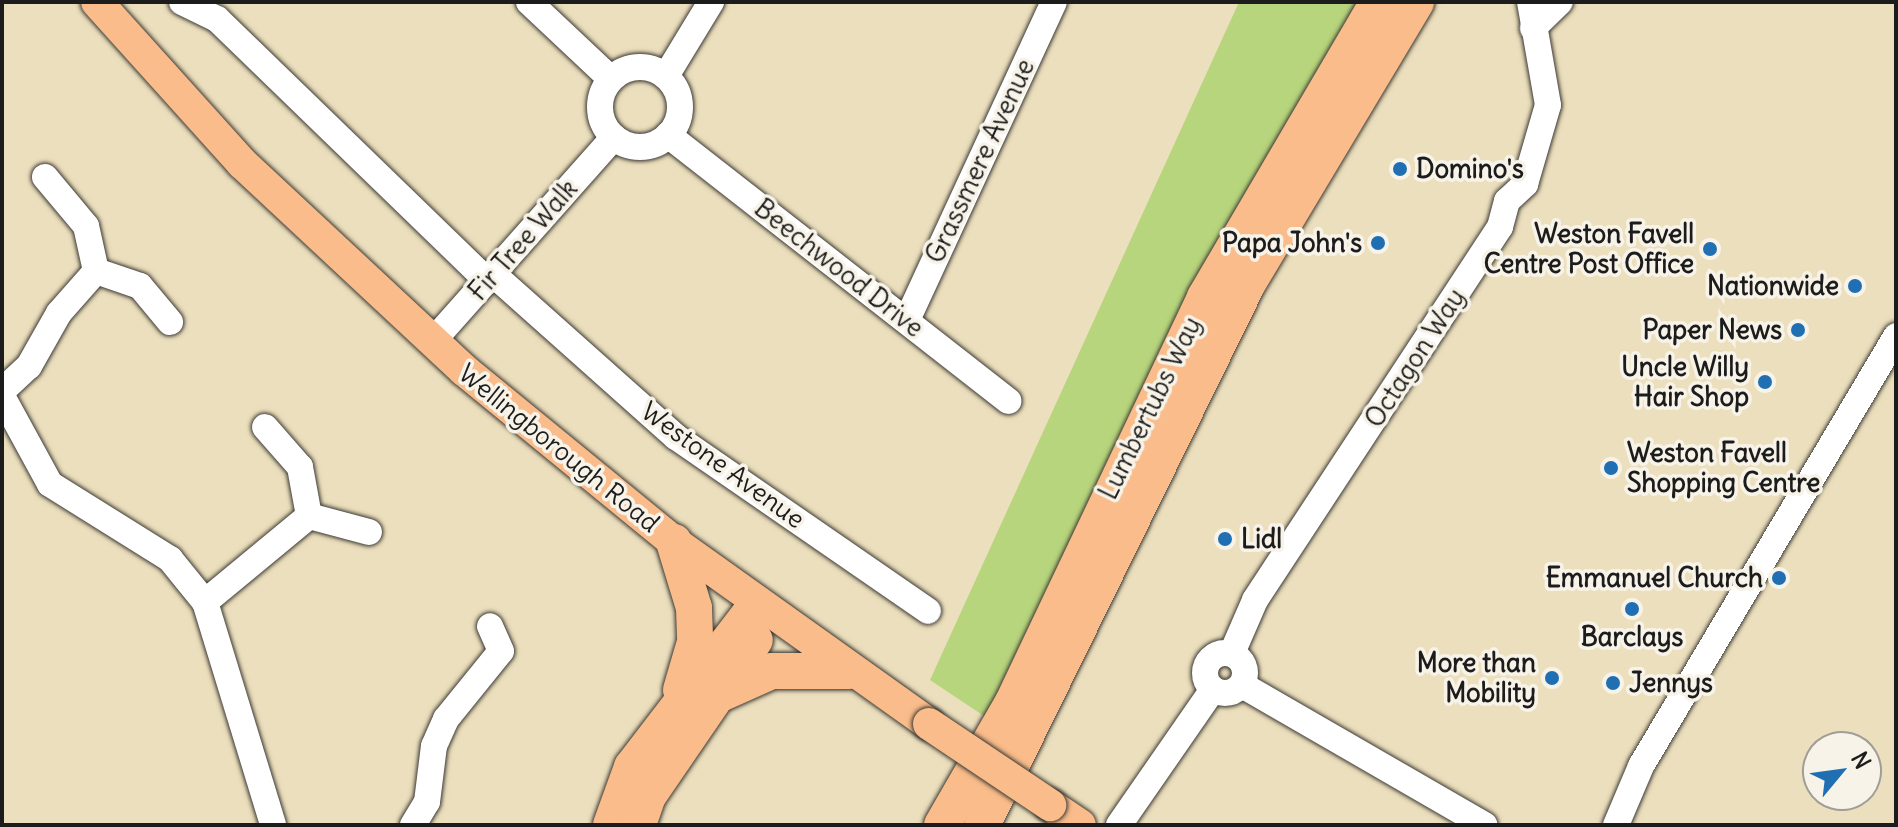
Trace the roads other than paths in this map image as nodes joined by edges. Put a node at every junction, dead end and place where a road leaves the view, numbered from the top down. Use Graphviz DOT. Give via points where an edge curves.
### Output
graph roads {
  1 [pos="97,2"];
  2 [pos="182,2"];
  3 [pos="529,2"];
  4 [pos="711,2"];
  5 [pos="1054,2"];
  6 [pos="1378,2"];
  7 [pos="1416,2"];
  8 [pos="1530,2"];
  9 [pos="1560,2"];
  10 [pos="1533,28"];
  11 [pos="666,76"];
  12 [pos="611,79"];
  13 [pos="668,135"];
  14 [pos="614,137"];
  15 [pos="45,177"];
  16 [pos="96,271"];
  17 [pos="490,278"];
  18 [pos="907,320"];
  19 [pos="170,322"];
  20 [pos="1896,336"];
  21 [pos="432,342"];
  22 [pos="2,394"];
  23 [pos="1009,401"];
  24 [pos="265,427"];
  25 [pos="309,516"];
  26 [pos="369,532"];
  27 [pos="674,542"];
  28 [pos="205,602"];
  29 [pos="765,610"];
  30 [pos="928,611"];
  31 [pos="490,626"];
  32 [pos="1232,653"];
  33 [pos="849,671"];
  34 [pos="1242,685"];
  35 [pos="1213,689"];
  36 [pos="720,694"];
  37 [pos="673,710"];
  38 [pos="1614,818"];
  39 [pos="276,824"];
  40 [pos="413,825"];
  41 [pos="611,825"];
  42 [pos="638,825"];
  43 [pos="942,825"];
  44 [pos="982,825"];
  45 [pos="1080,825"];
  46 [pos="1119,825"];
  47 [pos="1484,825"];
  1 -- 21 [label="main road, Wellingborough Road" via="242,163"];
  2 -- 17 [label="street, Westone Avenue" via="217,19"];
  3 -- 12 [label="street"];
  4 -- 11 [label="street"];
  5 -- 18 [label="street, Grassmere Avenue"];
  6 -- 43 [label="highway, Lumbertubs Way" via="1205,297 1013,702"];
  7 -- 44 [label="highway, Lumbertubs Way" via="1248,283"];
  8 -- 10 [label="street, Octagon Way"];
  9 -- 10 [label="street"];
  10 -- 32 [label="street, Octagon Way" via="1548,105 1525,184 1507,201 1500,227 1255,600"];
  11 -- 12 [label="street" via="635,67"];
  11 -- 13 [label="street" via="679,100"];
  12 -- 14 [label="street" via="600,113"];
  13 -- 14 [label="street" via="646,146"];
  13 -- 18 [label="street, Beechwood Drive"];
  14 -- 17 [label="street, Fir Tree Walk"];
  15 -- 16 [label="street" via="86,226"];
  16 -- 19 [label="street" via="140,286"];
  16 -- 22 [label="street" via="59,313 29,366"];
  17 -- 21 [label="street, Fir Tree Walk"];
  17 -- 30 [label="street, Westone Avenue" via="676,437"];
  18 -- 23 [label="street, Beechwood Drive"];
  20 -- 38 [label="street"];
  21 -- 27 [label="main road, Wellingborough Road"];
  22 -- 28 [label="street" via="50,484 170,559"];
  24 -- 25 [label="street" via="300,467"];
  25 -- 26 [label="street"];
  25 -- 28 [label="street"];
  27 -- 29 [label="main road, Wellingborough Road"];
  27 -- 37 [label="highway" via="689,577 695,642"];
  28 -- 39 [label="street"];
  29 -- 33 [label="main road, Wellingborough Road"];
  29 -- 36 [label="highway"];
  29 -- 37 [label="highway"];
  31 -- 40 [label="street" via="513,649 446,719 434,746 427,802"];
  32 -- 34 [label="street" via="1244,664"];
  32 -- 35 [label="street" via="1208,661"];
  33 -- 36 [label="highway" via="772,671"];
  33 -- 45 [label="main road, Wellingborough Road, bridge"];
  34 -- 35 [label="street" via="1231,692"];
  34 -- 47 [label="street"];
  35 -- 46 [label="street"];
  36 -- 42 [label="highway" via="648,796"];
  37 -- 41 [label="highway" via="632,767"];
}
